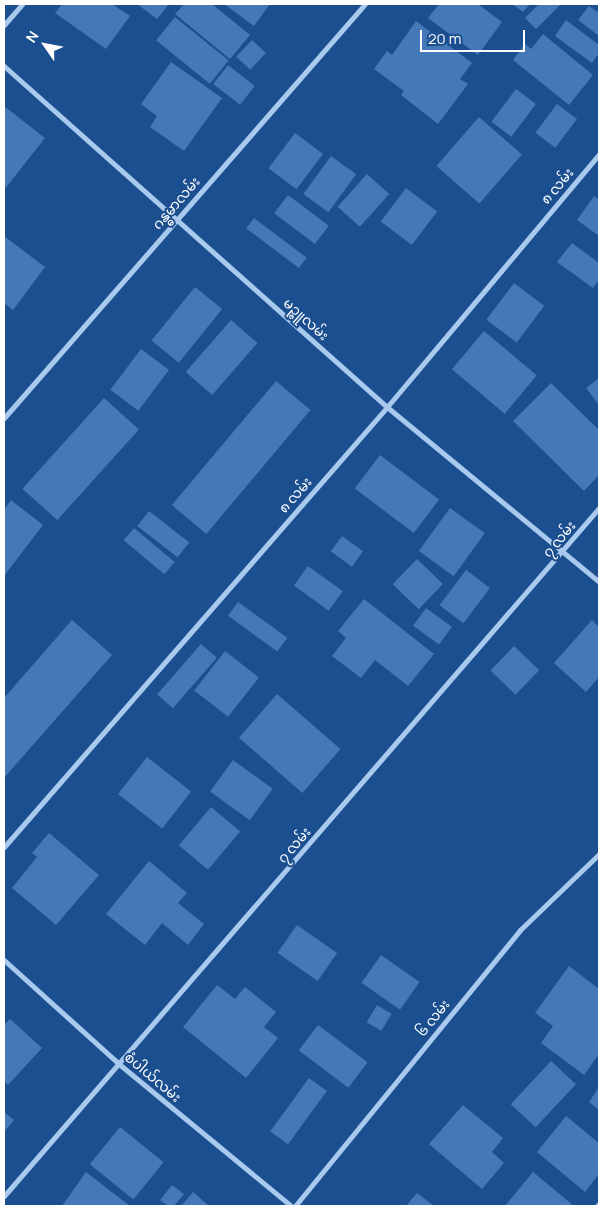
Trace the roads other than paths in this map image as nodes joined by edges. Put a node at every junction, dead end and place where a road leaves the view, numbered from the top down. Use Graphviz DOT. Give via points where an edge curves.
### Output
graph roads {
  1 [pos="22,4"];
  2 [pos="365,4"];
  3 [pos="4,25"];
  4 [pos="4,66"];
  5 [pos="599,154"];
  6 [pos="177,220"];
  7 [pos="387,407"];
  8 [pos="4,418"];
  9 [pos="599,508"];
  10 [pos="563,551"];
  11 [pos="599,582"];
  12 [pos="4,847"];
  13 [pos="599,854"];
  14 [pos="4,960"];
  15 [pos="119,1064"];
  16 [pos="4,1196"];
  17 [pos="293,1206"];
  1 -- 3 [label="street"];
  2 -- 6 [label="street, ဂန္ဓမာလမ်း"];
  4 -- 6 [label="street, မဉ္ဇူလမ်း"];
  5 -- 7 [label="street, ၈ လမ်း"];
  6 -- 7 [label="street, မဉ္ဇူလမ်း"];
  6 -- 8 [label="street, ဂန္ဓမာလမ်း"];
  7 -- 10 [label="street, မဉ္ဇူလမ်း"];
  7 -- 12 [label="street, ၈ လမ်း"];
  9 -- 10 [label="street, ၇ လမ်း"];
  10 -- 11 [label="street, မဉ္ဇူလမ်း"];
  10 -- 15 [label="street, ၇ လမ်း"];
  13 -- 17 [label="street, ၆ လမ်း" via="520,930"];
  14 -- 15 [label="street, စံပါယ်လမ်း"];
  15 -- 16 [label="street, ၇ လမ်း"];
  15 -- 17 [label="street, စံပါယ်လမ်း"];
}
